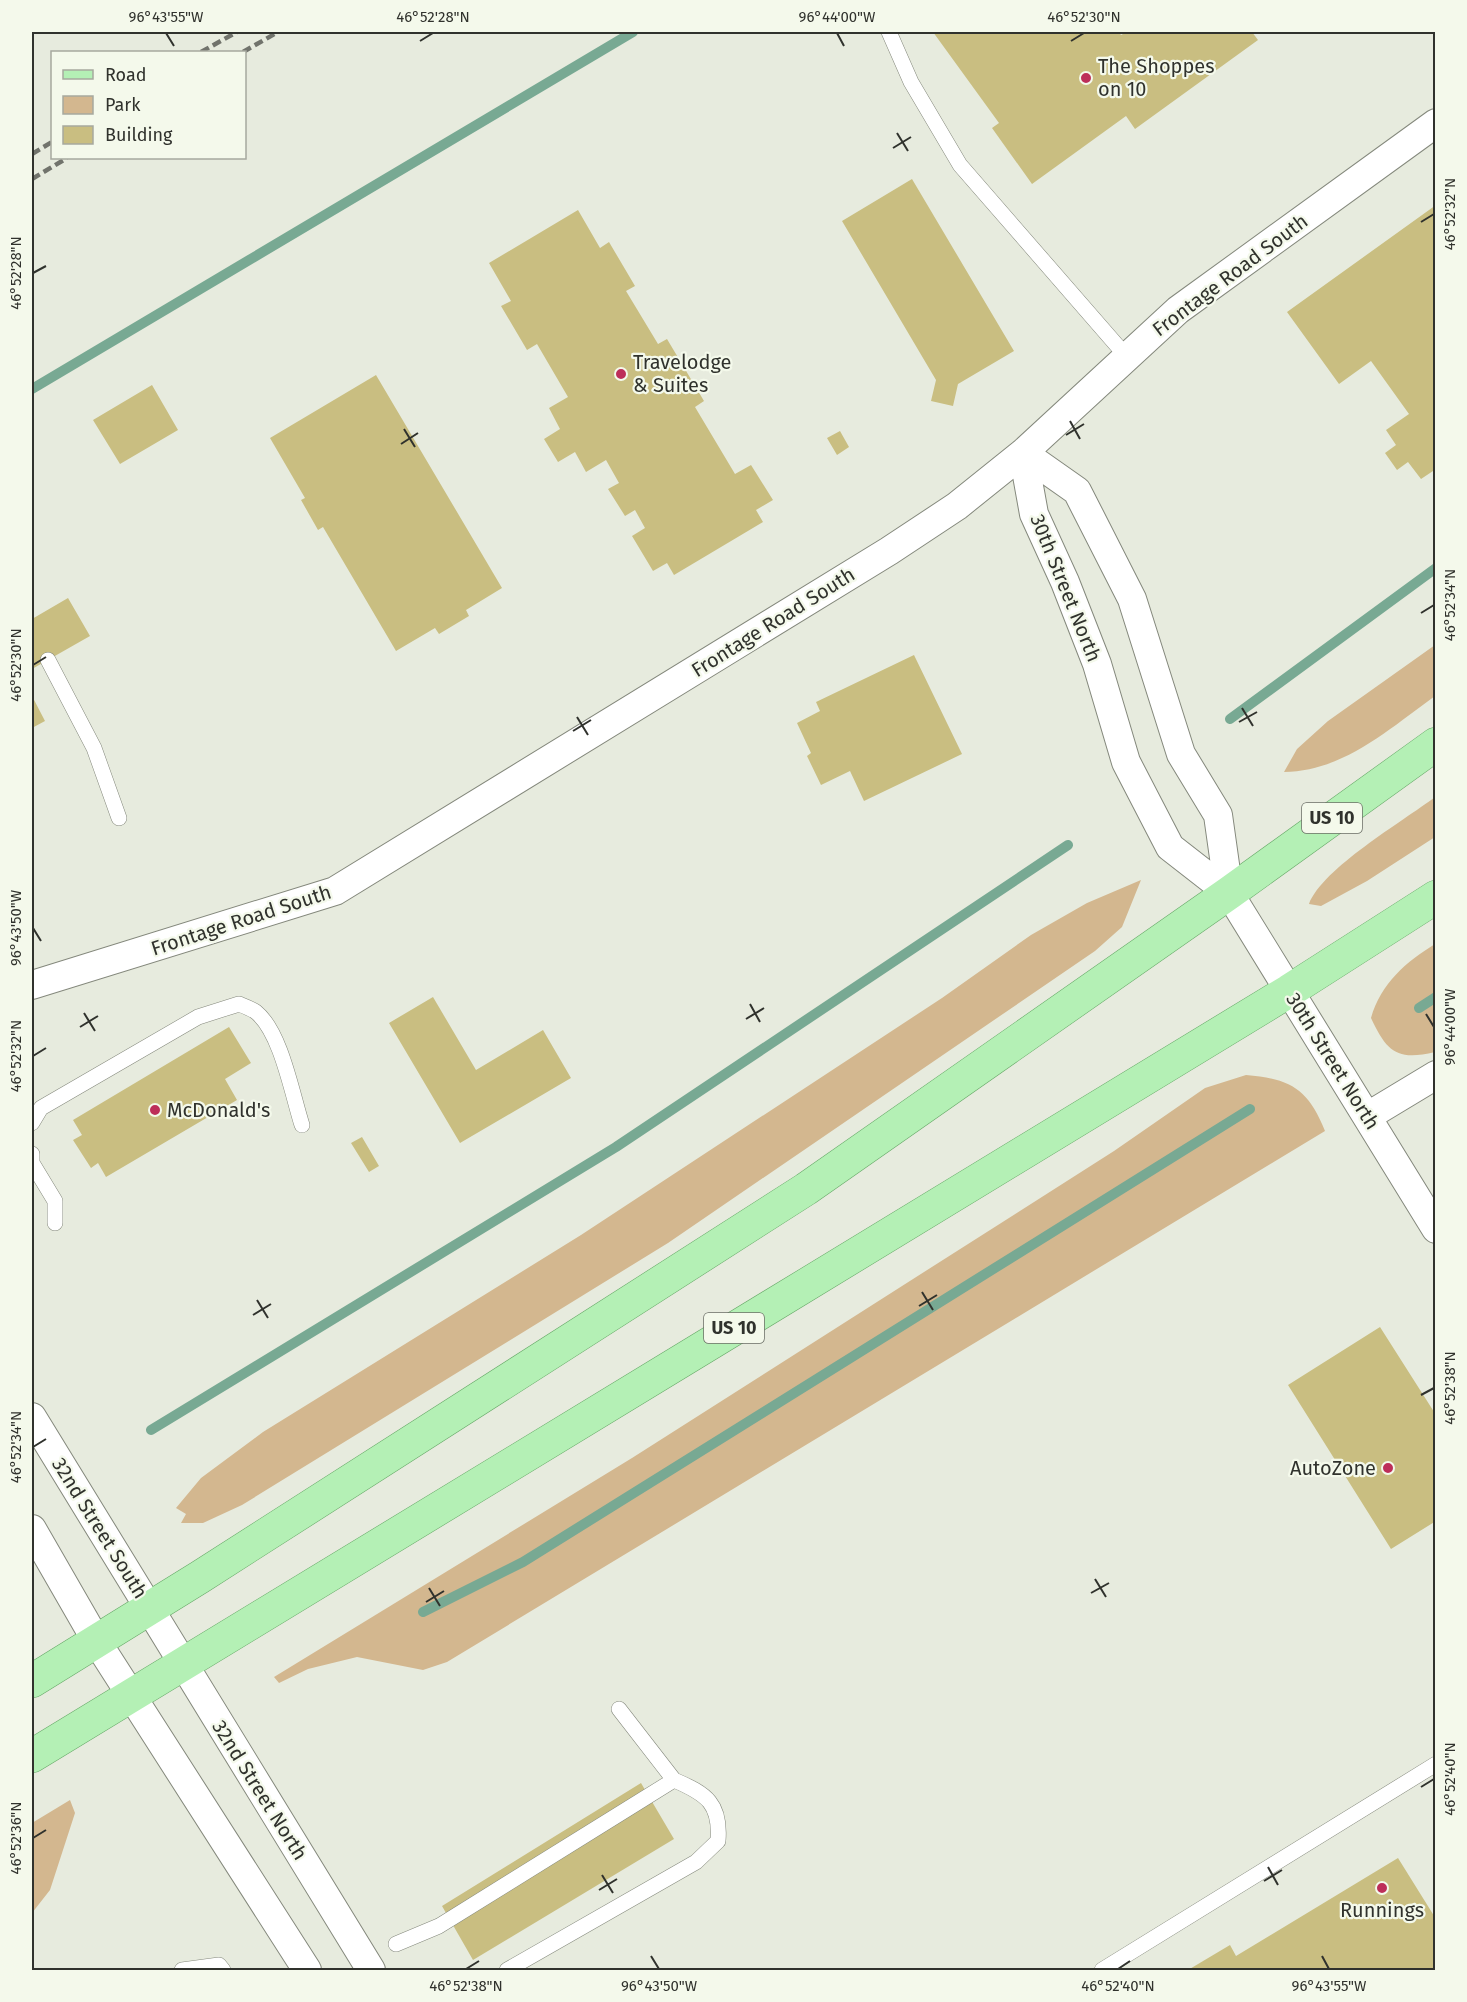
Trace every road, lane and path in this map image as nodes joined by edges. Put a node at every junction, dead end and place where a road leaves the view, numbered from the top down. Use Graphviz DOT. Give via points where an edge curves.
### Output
graph roads {
  1 [pos="889,32"];
  2 [pos="1436,123"];
  3 [pos="1127,357"];
  4 [pos="1023,453"];
  5 [pos="48,660"];
  6 [pos="1436,744"];
  7 [pos="119,818"];
  8 [pos="1229,893"];
  9 [pos="1436,897"];
  10 [pos="32,985"];
  11 [pos="1289,991"];
  12 [pos="1436,1075"];
  13 [pos="1368,1116"];
  14 [pos="32,1123"];
  15 [pos="302,1125"];
  16 [pos="32,1154"];
  17 [pos="55,1223"];
  18 [pos="1436,1229"];
  19 [pos="32,1417"];
  20 [pos="32,1529"];
  21 [pos="150,1608"];
  22 [pos="97,1642"];
  23 [pos="183,1663"];
  24 [pos="32,1681"];
  25 [pos="130,1695"];
  26 [pos="619,1709"];
  27 [pos="32,1756"];
  28 [pos="1436,1764"];
  29 [pos="674,1780"];
  30 [pos="396,1944"];
  31 [pos="182,1971"];
  32 [pos="222,1971"];
  33 [pos="307,1971"];
  34 [pos="371,1971"];
  35 [pos="507,1971"];
  36 [pos="1102,1971"];
  1 -- 3 [label="lane" via="911,82 960,165"];
  2 -- 3 [label="street, Frontage Road South" via="1178,310"];
  3 -- 4 [label="street, Frontage Road South"];
  4 -- 8 [label="street, 30th Street North" via="1034,514 1097,664 1126,762 1170,847"];
  4 -- 8 [label="street, 30th Street North" via="1077,491 1132,599 1181,754 1218,815"];
  4 -- 10 [label="street, Frontage Road South" via="957,506 889,551 335,891"];
  5 -- 7 [label="lane" via="94,748"];
  6 -- 8 [label="main road, US 10"];
  8 -- 11 [label="street, 30th Street North"];
  8 -- 21 [label="main road, US 10" via="806,1189"];
  9 -- 11 [label="main road, US 10"];
  11 -- 13 [label="street, 30th Street North"];
  11 -- 23 [label="main road, US 10"];
  12 -- 13 [label="street"];
  13 -- 18 [label="street, 30th Street North"];
  14 -- 15 [label="lane" via="41,1108 198,1017 239,1004 257,1012 283,1053"];
  16 -- 17 [label="lane" via="32,1163 55,1202"];
  19 -- 21 [label="street, 32nd Street South"];
  20 -- 22 [label="street"];
  21 -- 22 [label="main road, US 10"];
  21 -- 23 [label="street, 32nd Street North"];
  22 -- 24 [label="main road, US 10"];
  22 -- 25 [label="street"];
  23 -- 25 [label="main road, US 10"];
  23 -- 34 [label="street, 32nd Street North"];
  25 -- 27 [label="main road, US 10"];
  25 -- 33 [label="street"];
  26 -- 29 [label="lane"];
  28 -- 36 [label="lane"];
  29 -- 30 [label="lane" via="439,1926"];
  29 -- 35 [label="lane" via="698,1790 714,1806 719,1823 718,1841 696,1862"];
  31 -- 32 [label="lane" via="219,1965"];
}
